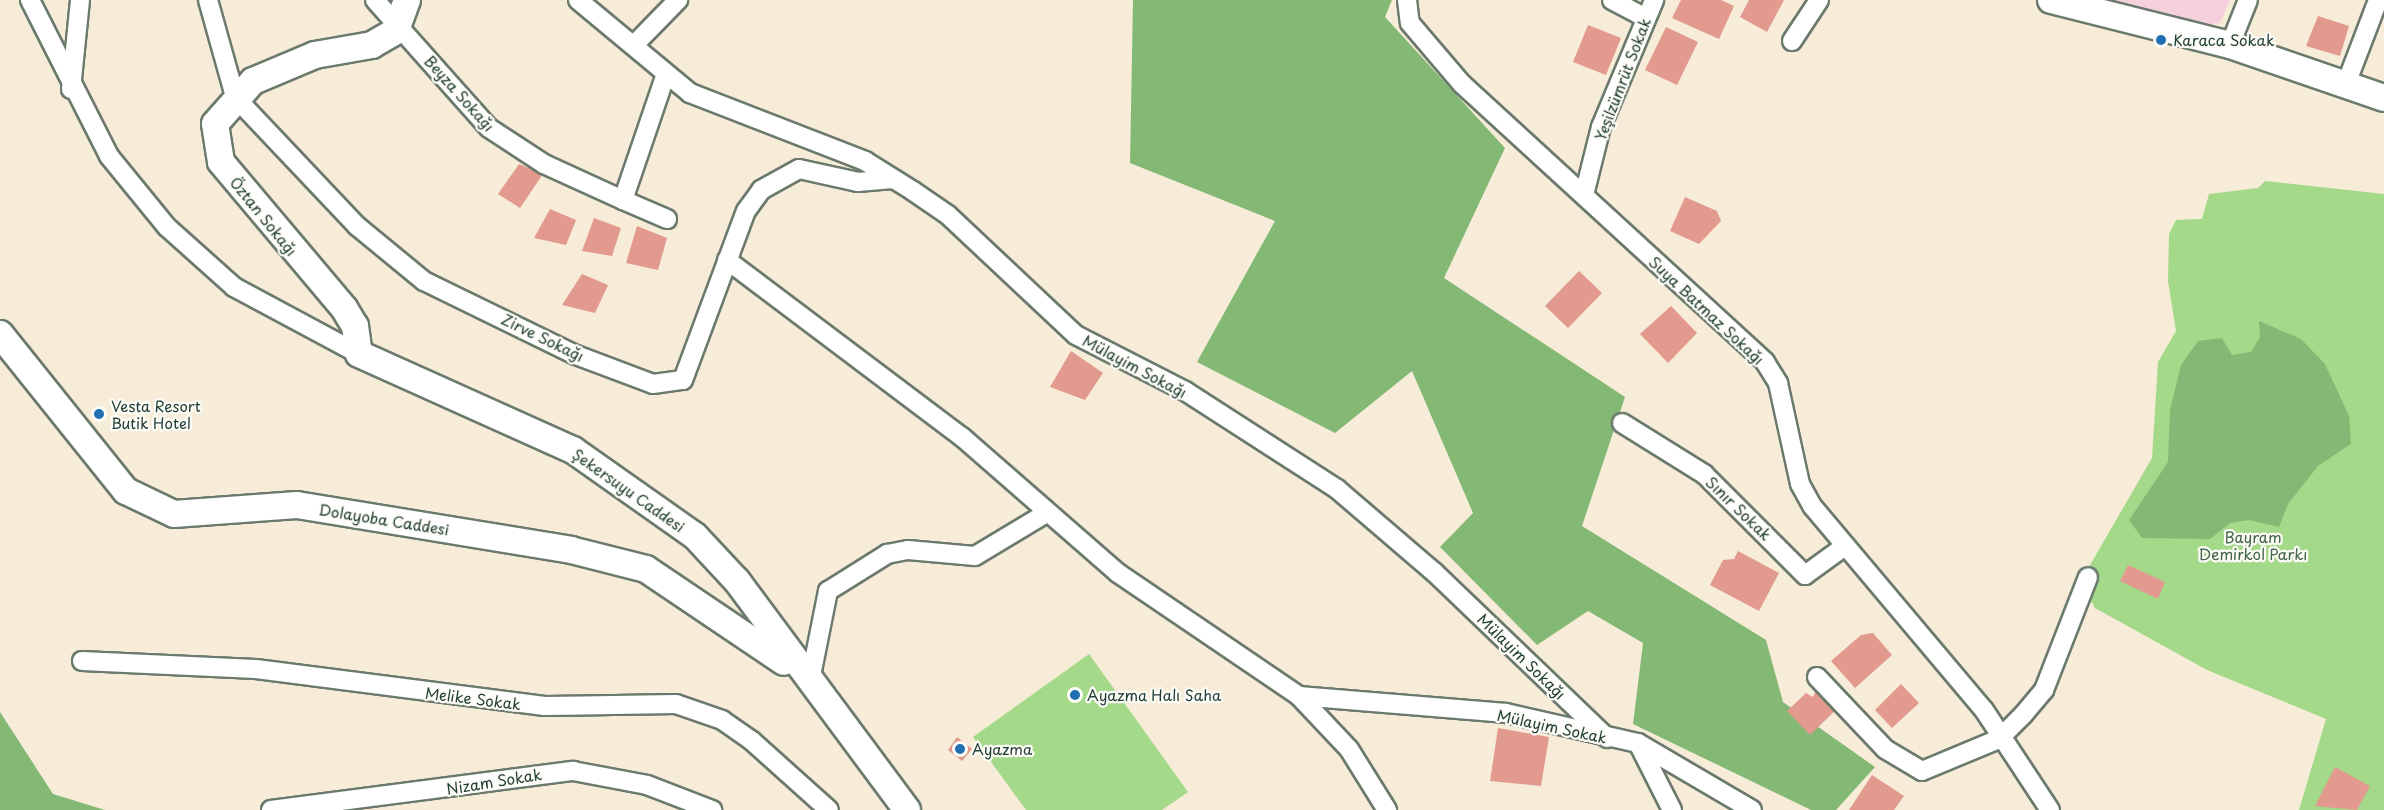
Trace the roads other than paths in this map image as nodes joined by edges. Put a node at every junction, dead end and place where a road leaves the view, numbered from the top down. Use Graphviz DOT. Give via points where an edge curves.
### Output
graph roads {
  1 [pos="30,0"];
  2 [pos="80,0"];
  3 [pos="208,0"];
  4 [pos="375,0"];
  5 [pos="407,0"];
  6 [pos="578,0"];
  7 [pos="678,0"];
  8 [pos="1407,0"];
  9 [pos="1612,0"];
  10 [pos="1654,0"];
  11 [pos="1819,0"];
  12 [pos="2248,0"];
  13 [pos="2378,0"];
  14 [pos="2060,1"];
  15 [pos="1644,17"];
  16 [pos="400,25"];
  17 [pos="1792,41"];
  18 [pos="635,44"];
  19 [pos="2230,45"];
  20 [pos="666,74"];
  21 [pos="2346,84"];
  22 [pos="71,89"];
  23 [pos="235,97"];
  24 [pos="2384,98"];
  25 [pos="893,178"];
  26 [pos="1584,195"];
  27 [pos="623,200"];
  28 [pos="667,219"];
  29 [pos="727,260"];
  30 [pos="0,334"];
  31 [pos="359,354"];
  32 [pos="1622,423"];
  33 [pos="1045,514"];
  34 [pos="1845,546"];
  35 [pos="2088,578"];
  36 [pos="82,661"];
  37 [pos="1817,678"];
  38 [pos="810,681"];
  39 [pos="1299,696"];
  40 [pos="1607,738"];
  41 [pos="1999,739"];
  42 [pos="1638,743"];
  43 [pos="271,810"];
  44 [pos="712,810"];
  45 [pos="829,810"];
  46 [pos="907,810"];
  47 [pos="1387,810"];
  48 [pos="1672,810"];
  49 [pos="1752,810"];
  50 [pos="2050,810"];
  1 -- 22 [label="street"];
  2 -- 22 [label="street"];
  3 -- 23 [label="street, Zirve Sokağı"];
  4 -- 16 [label="street, Beyza Sokağı"];
  5 -- 16 [label="street"];
  6 -- 18 [label="street, Mülayim Sokağı"];
  7 -- 18 [label="street"];
  8 -- 26 [label="street, Suya Batmaz Sokağı" via="1410,24 1423,44"];
  9 -- 15 [label="street"];
  10 -- 15 [label="street, Yeşilzümrüt Sokak"];
  11 -- 17 [label="street"];
  12 -- 19 [label="street"];
  13 -- 21 [label="street"];
  14 -- 19 [label="street"];
  15 -- 26 [label="street, Yeşilzümrüt Sokak" via="1602,127"];
  16 -- 23 [label="street, Öztan Sokağı" via="372,45 315,55 253,81"];
  16 -- 27 [label="street, Beyza Sokağı" via="489,128 544,164"];
  18 -- 20 [label="street, Mülayim Sokağı"];
  19 -- 21 [label="street"];
  20 -- 25 [label="street, Mülayim Sokağı" via="717,106 746,110 865,161"];
  20 -- 27 [label="street"];
  21 -- 24 [label="street"];
  22 -- 31 [label="street" via="109,156 167,227 234,287"];
  23 -- 29 [label="street, Zirve Sokağı" via="357,226 424,281 576,355 653,384 682,381"];
  23 -- 31 [label="street, Öztan Sokağı" via="215,124 221,162 344,308 355,326"];
  25 -- 29 [label="street, Zirve Sokağı" via="858,182 799,169 778,176 746,211"];
  25 -- 40 [label="street, Mülayim Sokağı" via="948,215 1076,335 1185,391 1337,489 1434,572"];
  26 -- 34 [label="street, Suya Batmaz Sokağı" via="1765,362 1778,383 1800,484"];
  27 -- 28 [label="street, Beyza Sokağı"];
  29 -- 33 [label="street" via="962,437"];
  30 -- 38 [label="street, Dolayoba Caddesi" via="126,491 174,514 297,505 571,550 636,566 735,626"];
  31 -- 38 [label="street, Şekersuyu Caddesi" via="573,450 644,498 695,536 736,580"];
  32 -- 34 [label="street, Sınır Sokak" via="1704,474 1805,575"];
  33 -- 38 [label="street" via="975,556 908,550 887,554 828,591"];
  33 -- 39 [label="street" via="1119,573"];
  34 -- 41 [label="street, Suya Batmaz Sokağı" via="1984,710"];
  35 -- 41 [label="street" via="2044,690"];
  36 -- 45 [label="street, Melike Sokak" via="256,669 545,706 676,704 722,720"];
  37 -- 41 [label="street" via="1885,749 1922,771"];
  38 -- 46 [label="street, Şekersuyu Caddesi"];
  39 -- 40 [label="street, Mülayim Sokak" via="1506,713"];
  39 -- 47 [label="street" via="1349,749"];
  40 -- 42 [label="street, Mülayim Sokak"];
  41 -- 50 [label="street, Suya Batmaz Sokağı"];
  42 -- 48 [label="street"];
  42 -- 49 [label="street, Mülayim Sokak"];
  43 -- 44 [label="street, Nizam Sokak" via="573,771 647,784"];
}
